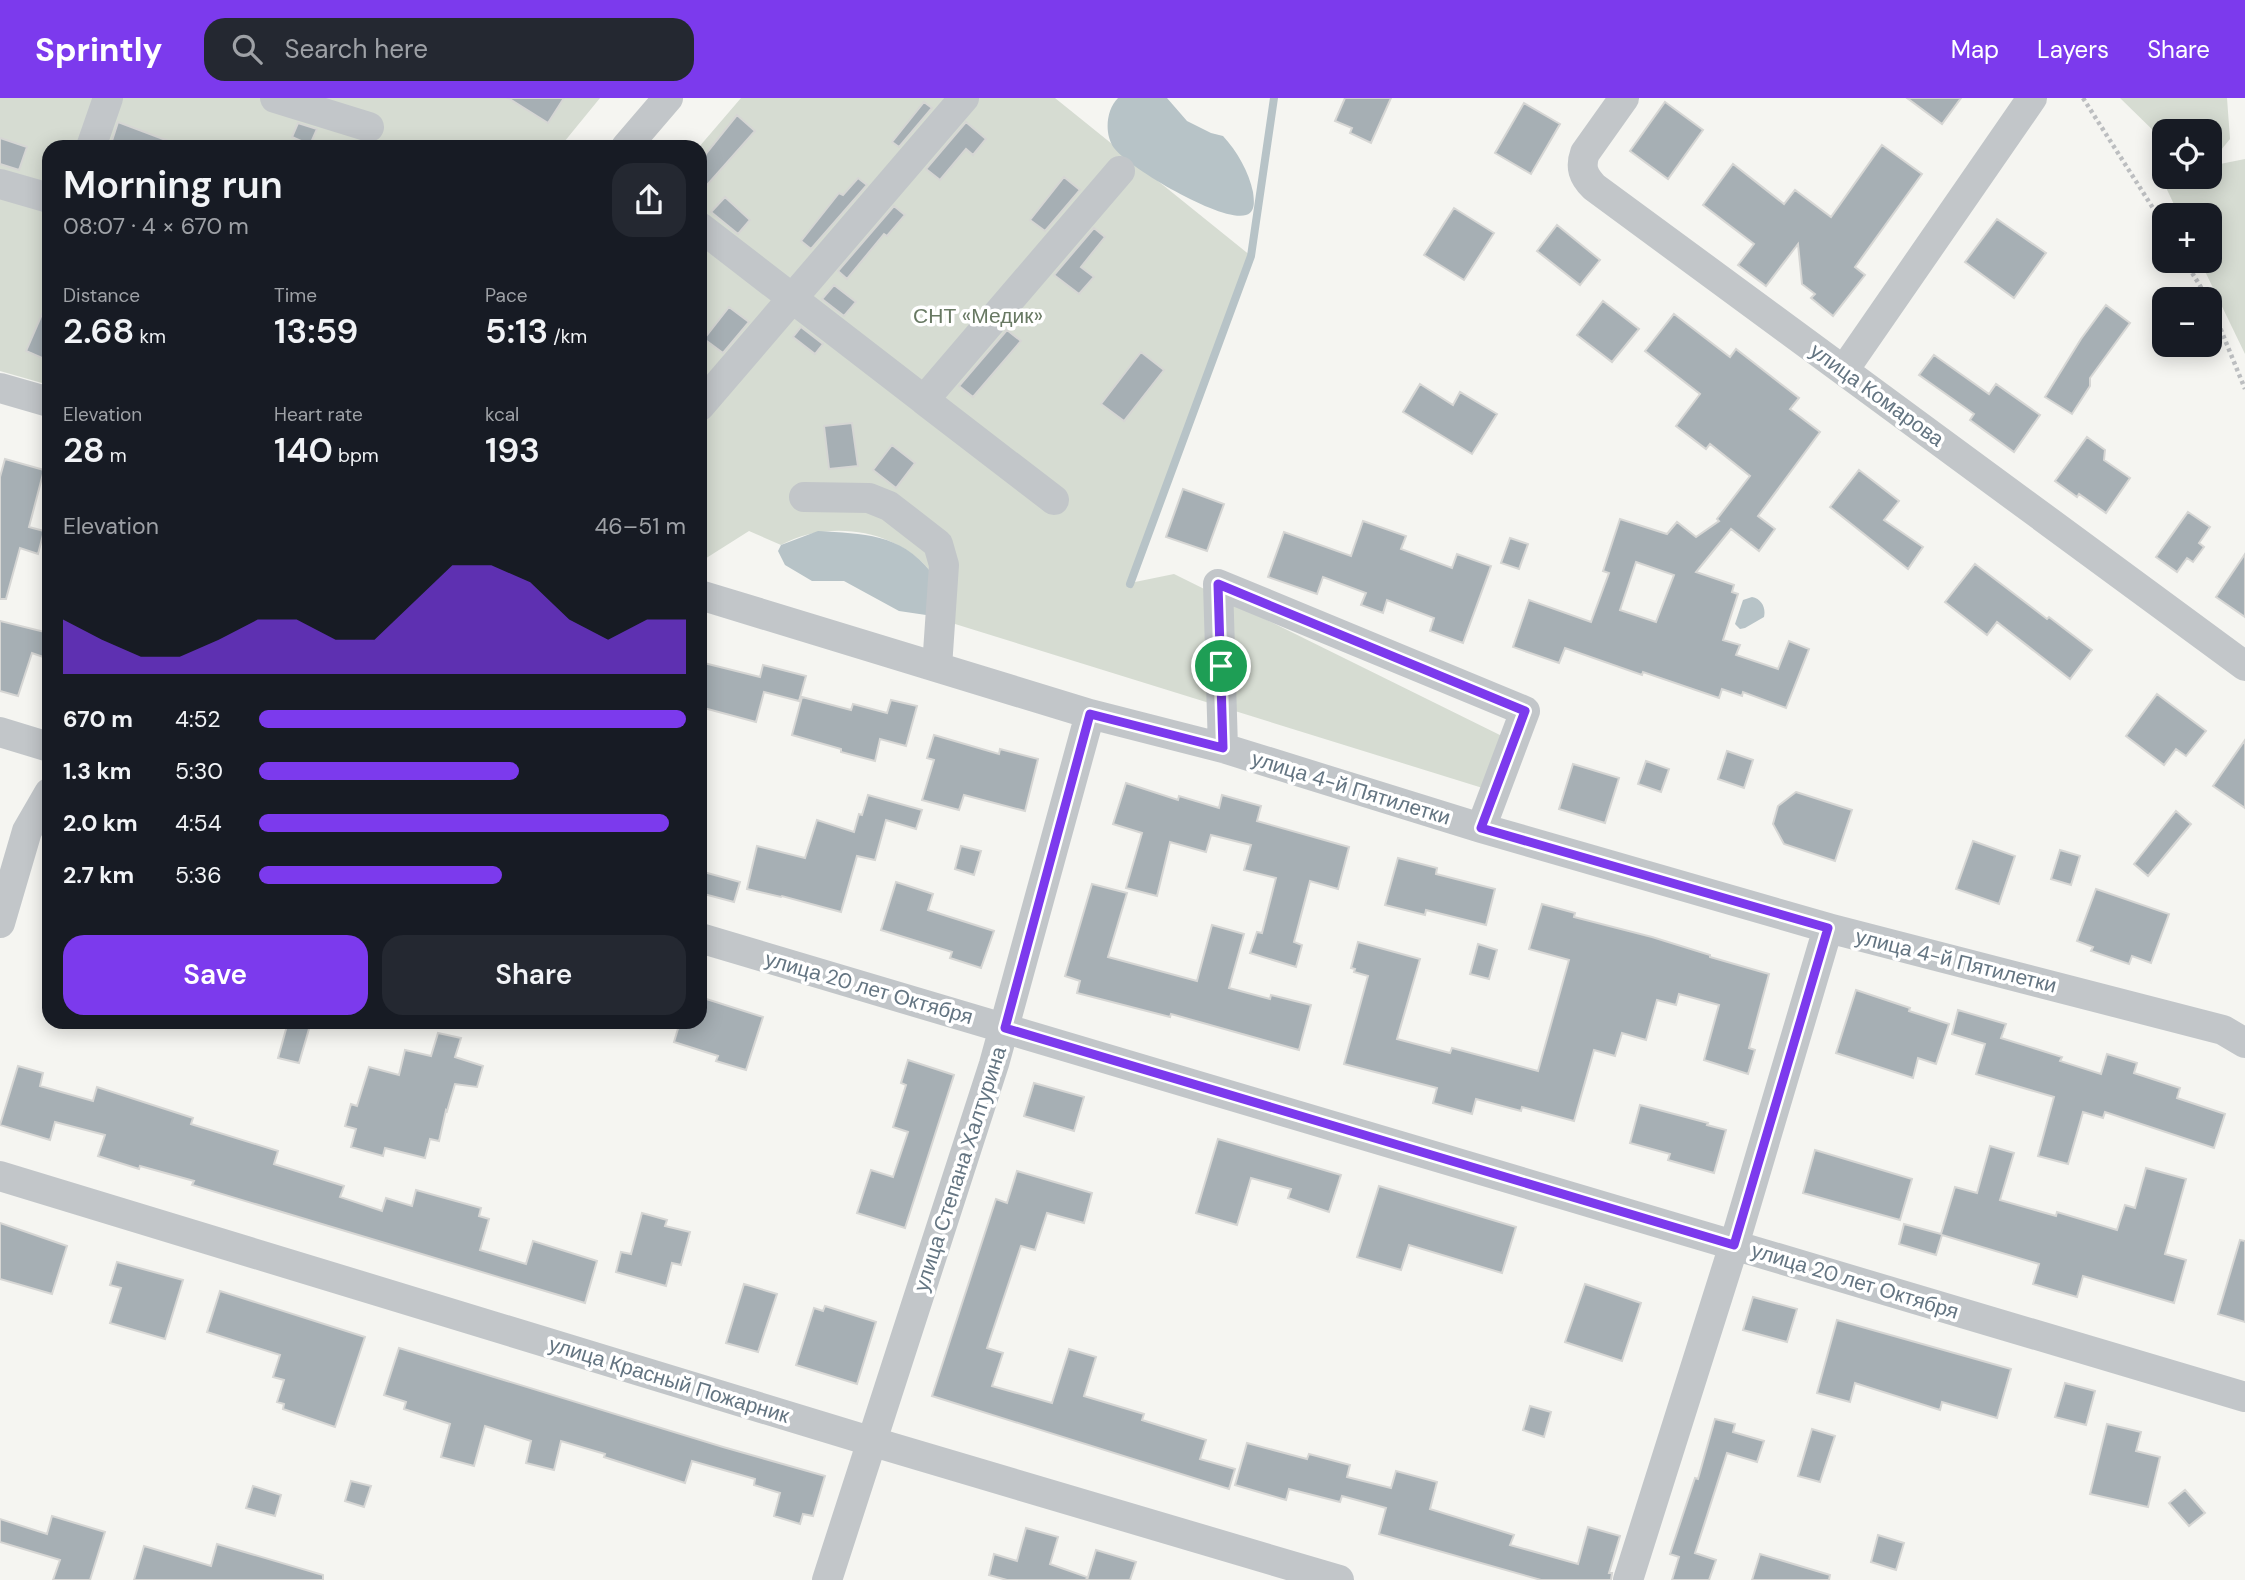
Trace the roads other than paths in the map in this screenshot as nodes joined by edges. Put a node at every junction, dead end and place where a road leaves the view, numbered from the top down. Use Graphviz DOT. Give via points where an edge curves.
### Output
graph roads {
  1 [pos="108,98"];
  2 [pos="275,98"];
  3 [pos="668,98"];
  4 [pos="964,98"];
  5 [pos="1624,98"];
  6 [pos="2032,98"];
  7 [pos="369,127"];
  8 [pos="93,140"];
  9 [pos="632,140"];
  10 [pos="1120,170"];
  11 [pos="0,184"];
  12 [pos="42,196"];
  13 [pos="707,232"];
  14 [pos="792,299"];
  15 [pos="1844,370"];
  16 [pos="0,388"];
  17 [pos="707,398"];
  18 [pos="42,400"];
  19 [pos="924,400"];
  20 [pos="804,497"];
  21 [pos="1054,500"];
  22 [pos="707,597"];
  23 [pos="2245,666"];
  24 [pos="937,667"];
  25 [pos="1090,714"];
  26 [pos="0,732"];
  27 [pos="42,745"];
  28 [pos="1223,748"];
  29 [pos="42,805"];
  30 [pos="1481,828"];
  31 [pos="0,923"];
  32 [pos="1828,928"];
  33 [pos="707,940"];
  34 [pos="1005,1028"];
  35 [pos="2245,1043"];
  36 [pos="0,1176"];
  37 [pos="1734,1245"];
  38 [pos="2245,1397"];
  39 [pos="870,1441"];
  40 [pos="827,1580"];
  41 [pos="1339,1580"];
  42 [pos="1628,1580"];
  1 -- 8 [label="street"];
  2 -- 7 [label="street"];
  3 -- 9 [label="street"];
  4 -- 14 [label="street"];
  5 -- 15 [label="street, улица Комарова" via="1585,153 1582,162 1587,179"];
  6 -- 15 [label="street"];
  10 -- 19 [label="street"];
  11 -- 12 [label="street"];
  13 -- 14 [label="street"];
  14 -- 17 [label="street"];
  14 -- 19 [label="street"];
  15 -- 23 [label="street, улица Комарова"];
  16 -- 18 [label="street"];
  19 -- 21 [label="street"];
  20 -- 24 [label="street" via="869,498 889,506 938,544 944,565"];
  22 -- 24 [label="street, улица 4-й Пятилетки"];
  24 -- 25 [label="street, улица 4-й Пятилетки"];
  25 -- 28 [label="street, улица 4-й Пятилетки"];
  25 -- 34 [label="street, улица Степана Халтурина"];
  26 -- 27 [label="street"];
  28 -- 30 [label="street, улица 4-й Пятилетки"];
  28 -- 30 [label="street" via="1218,584 1525,711"];
  29 -- 31 [label="street" via="27,831"];
  30 -- 32 [label="street, улица 4-й Пятилетки"];
  32 -- 35 [label="street, улица 4-й Пятилетки" via="2224,1030"];
  32 -- 37 [label="street"];
  33 -- 34 [label="street, улица 20 лет Октября"];
  34 -- 37 [label="street, улица 20 лет Октября"];
  34 -- 39 [label="street, улица Степана Халтурина"];
  36 -- 39 [label="street, улица Красный Пожарник"];
  37 -- 38 [label="street, улица 20 лет Октября"];
  37 -- 42 [label="street"];
  39 -- 40 [label="street, улица Степана Халтурина"];
  39 -- 41 [label="street, улица Красный Пожарник"];
}
